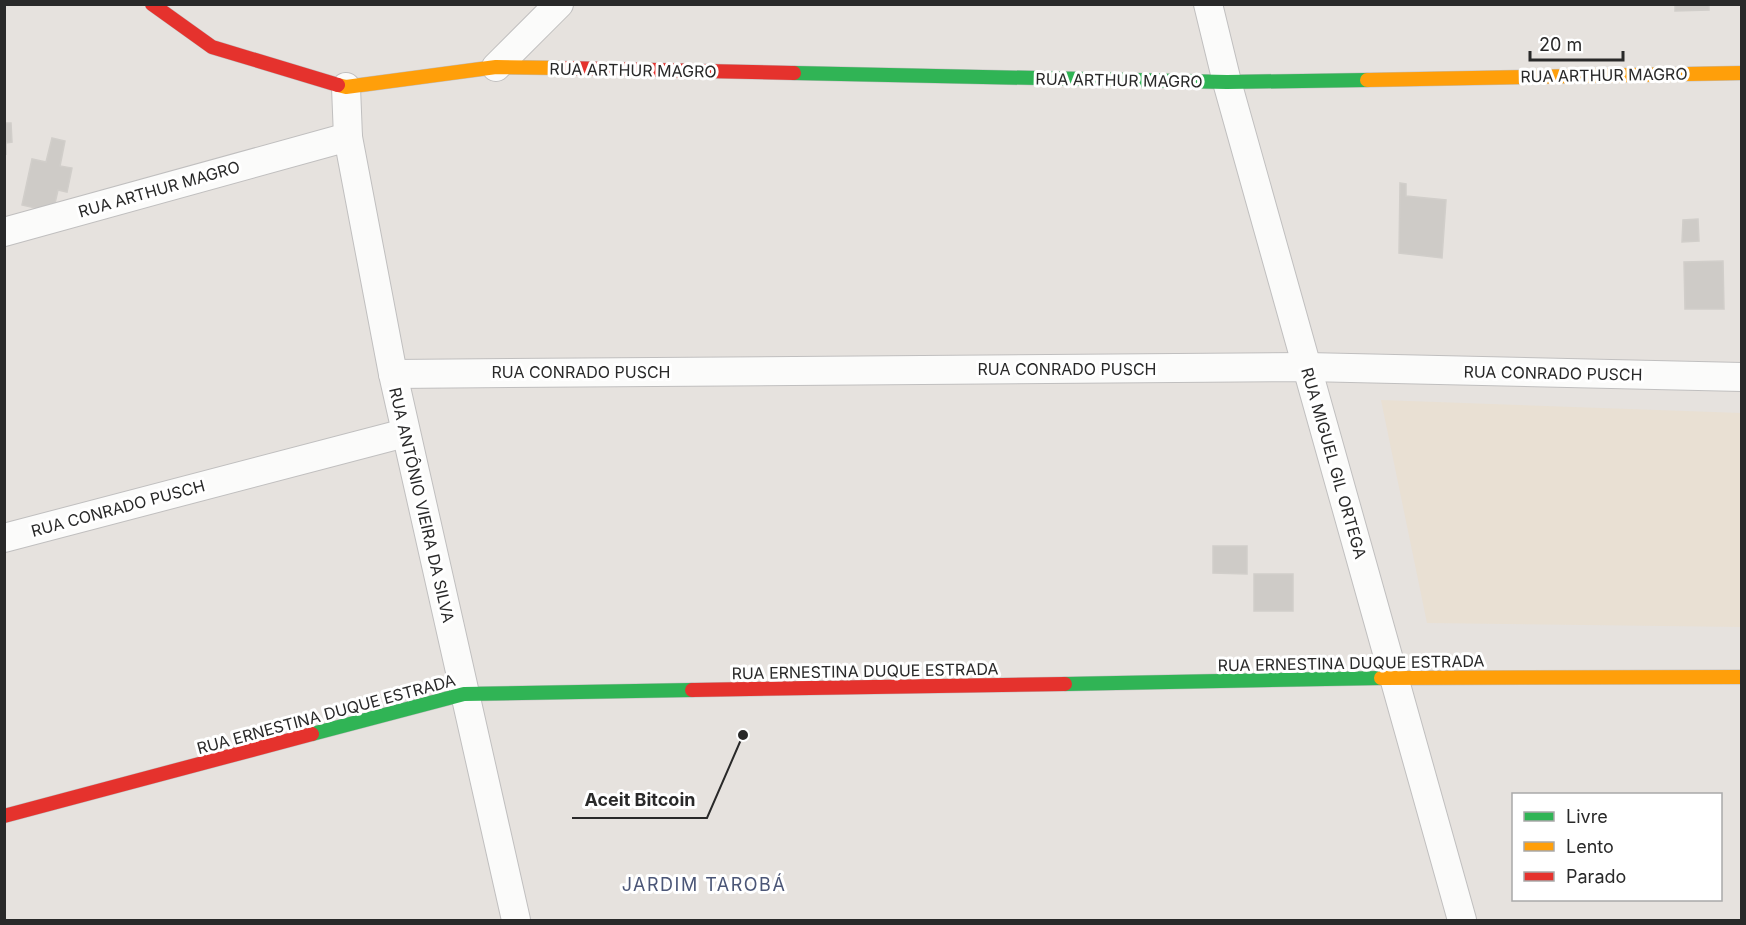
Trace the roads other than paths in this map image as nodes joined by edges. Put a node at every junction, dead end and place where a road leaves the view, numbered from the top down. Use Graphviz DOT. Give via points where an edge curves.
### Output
graph roads {
  1 [pos="152,4"];
  2 [pos="559,4"];
  3 [pos="1208,4"];
  4 [pos="496,67"];
  5 [pos="1742,73"];
  6 [pos="1227,82"];
  7 [pos="345,87"];
  8 [pos="348,137"];
  9 [pos="4,232"];
  10 [pos="1306,367"];
  11 [pos="393,374"];
  12 [pos="1742,377"];
  13 [pos="405,433"];
  14 [pos="4,538"];
  15 [pos="1742,677"];
  16 [pos="1395,678"];
  17 [pos="464,694"];
  18 [pos="4,816"];
  19 [pos="516,921"];
  20 [pos="1462,921"];
  1 -- 7 [label="street" via="212,47"];
  2 -- 4 [label="street"];
  3 -- 6 [label="street, RUA MIGUEL GIL ORTEGA"];
  4 -- 6 [label="street, RUA ARTHUR MAGRO"];
  4 -- 7 [label="street, RUA ARTHUR MAGRO"];
  5 -- 6 [label="street, RUA ARTHUR MAGRO"];
  6 -- 10 [label="street, RUA MIGUEL GIL ORTEGA"];
  7 -- 8 [label="street, RUA ANTÔNIO VIEIRA DA SILVA"];
  8 -- 9 [label="street, RUA ARTHUR MAGRO"];
  8 -- 11 [label="street, RUA ANTÔNIO VIEIRA DA SILVA"];
  10 -- 11 [label="street, RUA CONRADO PUSCH"];
  10 -- 12 [label="street, RUA CONRADO PUSCH"];
  10 -- 16 [label="street, RUA MIGUEL GIL ORTEGA"];
  11 -- 13 [label="street, RUA ANTÔNIO VIEIRA DA SILVA"];
  13 -- 14 [label="street, RUA CONRADO PUSCH"];
  13 -- 17 [label="street, RUA ANTÔNIO VIEIRA DA SILVA"];
  15 -- 16 [label="street, RUA ERNESTINA DUQUE ESTRADA"];
  16 -- 17 [label="street, RUA ERNESTINA DUQUE ESTRADA"];
  16 -- 20 [label="street, RUA MIGUEL GIL ORTEGA"];
  17 -- 18 [label="street, RUA ERNESTINA DUQUE ESTRADA"];
  17 -- 19 [label="street, RUA ANTÔNIO VIEIRA DA SILVA"];
}
